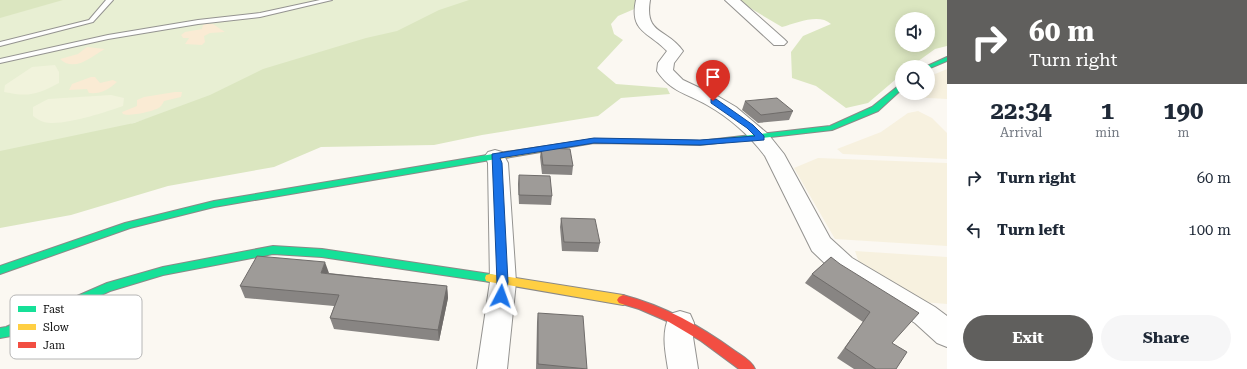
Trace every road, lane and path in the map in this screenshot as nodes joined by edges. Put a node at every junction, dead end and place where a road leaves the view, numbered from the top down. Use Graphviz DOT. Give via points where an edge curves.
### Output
graph roads {
  1 [pos="110,0"];
  2 [pos="329,0"];
  3 [pos="643,0"];
  4 [pos="732,0"];
  5 [pos="779,42"];
  6 [pos="0,44"];
  7 [pos="947,60"];
  8 [pos="0,61"];
  9 [pos="935,64"];
  10 [pos="895,91"];
  11 [pos="761,138"];
  12 [pos="495,156"];
  13 [pos="0,270"];
  14 [pos="503,282"];
  15 [pos="89,295"];
  16 [pos="680,323"];
  17 [pos="10,331"];
  18 [pos="0,333"];
  19 [pos="947,334"];
  20 [pos="492,369"];
  21 [pos="683,369"];
  22 [pos="749,369"];
  1 -- 6 [label="lane" via="91,21"];
  2 -- 8 [label="lane" via="260,15 108,37"];
  3 -- 11 [label="street" via="642,20 647,30 675,51 666,63 665,71 669,78 729,111 750,126"];
  4 -- 5 [label="street"];
  7 -- 9 [label="street"];
  10 -- 11 [label="street" via="875,109 832,128"];
  11 -- 12 [label="street" via="700,143 594,141"];
  11 -- 19 [label="street" via="774,154 821,244 843,265 925,315"];
  12 -- 13 [label="street" via="214,204 170,214"];
  12 -- 14 [label="street" via="498,163"];
  14 -- 15 [label="street" via="322,253 273,250 163,271 107,287"];
  14 -- 16 [label="street" via="641,304"];
  14 -- 20 [label="street"];
  16 -- 21 [label="street" via="678,337"];
  16 -- 22 [label="street"];
  17 -- 18 [label="street"];
}
